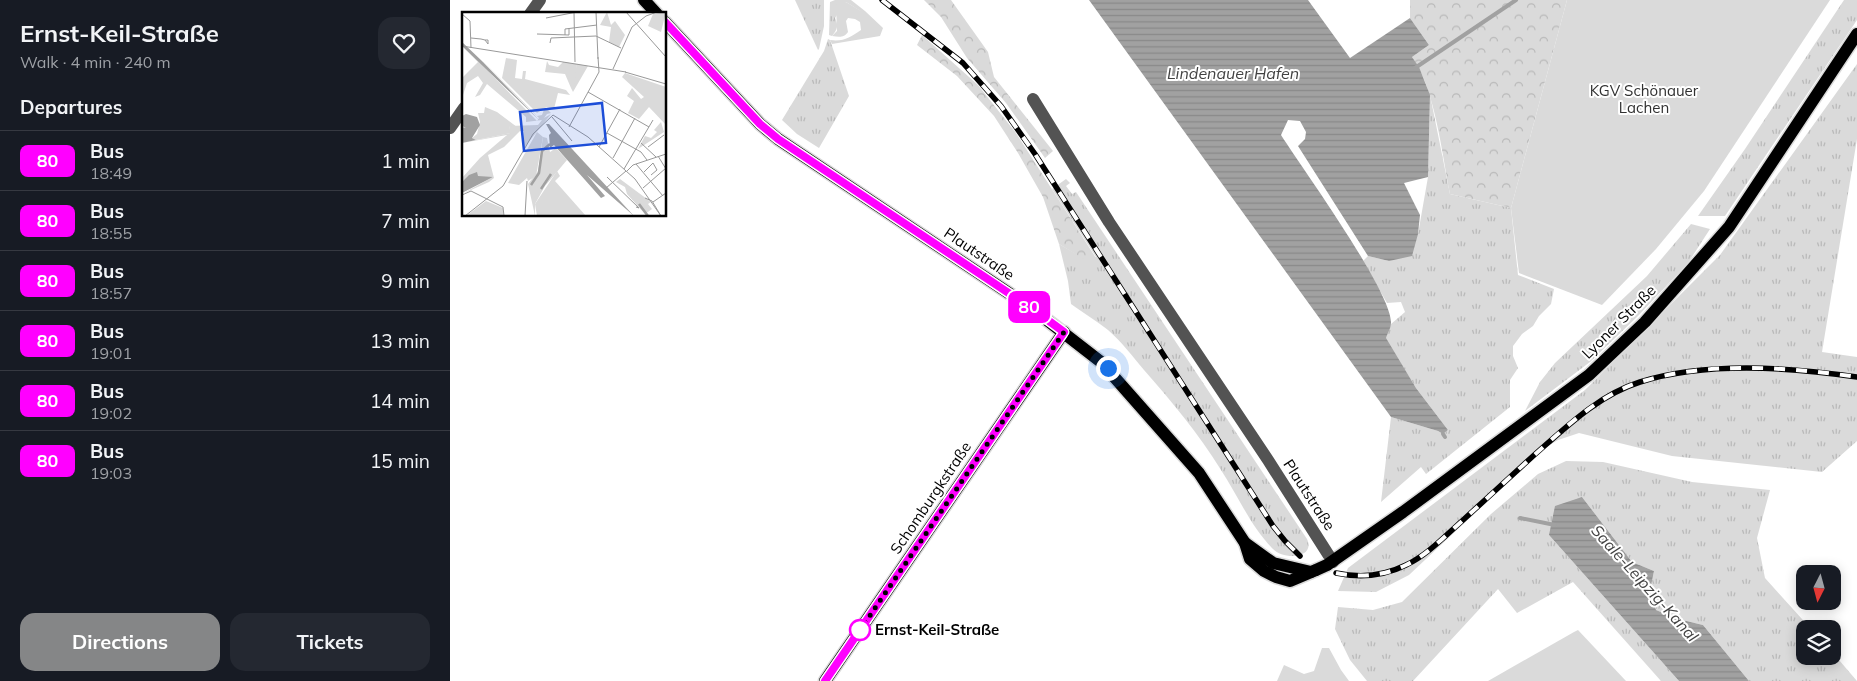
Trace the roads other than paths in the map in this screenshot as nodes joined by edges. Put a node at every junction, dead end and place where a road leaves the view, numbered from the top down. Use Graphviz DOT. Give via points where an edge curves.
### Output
graph roads {
  1 [pos="540,0"];
  2 [pos="644,0"];
  3 [pos="531,12"];
  4 [pos="655,12"];
  5 [pos="666,23"];
  6 [pos="1857,34"];
  7 [pos="1033,99"];
  8 [pos="462,111"];
  9 [pos="450,128"];
  10 [pos="1064,332"];
  11 [pos="1322,567"];
  12 [pos="825,681"];
  1 -- 3 [label="street"];
  2 -- 4 [label="main road"];
  5 -- 10 [label="main road, Plautstraße" via="760,124 778,139"];
  6 -- 11 [label="main road, Lyoner Straße" via="1729,227 1646,322 1589,375 1403,512"];
  7 -- 11 [label="street, Plautstraße" via="1109,222 1268,460"];
  8 -- 9 [label="street"];
  10 -- 11 [label="main road, Plautstraße" via="1101,362 1199,473 1245,543 1250,559 1264,571 1290,581"];
  10 -- 12 [label="main road, Schomburgkstraße"];
}
